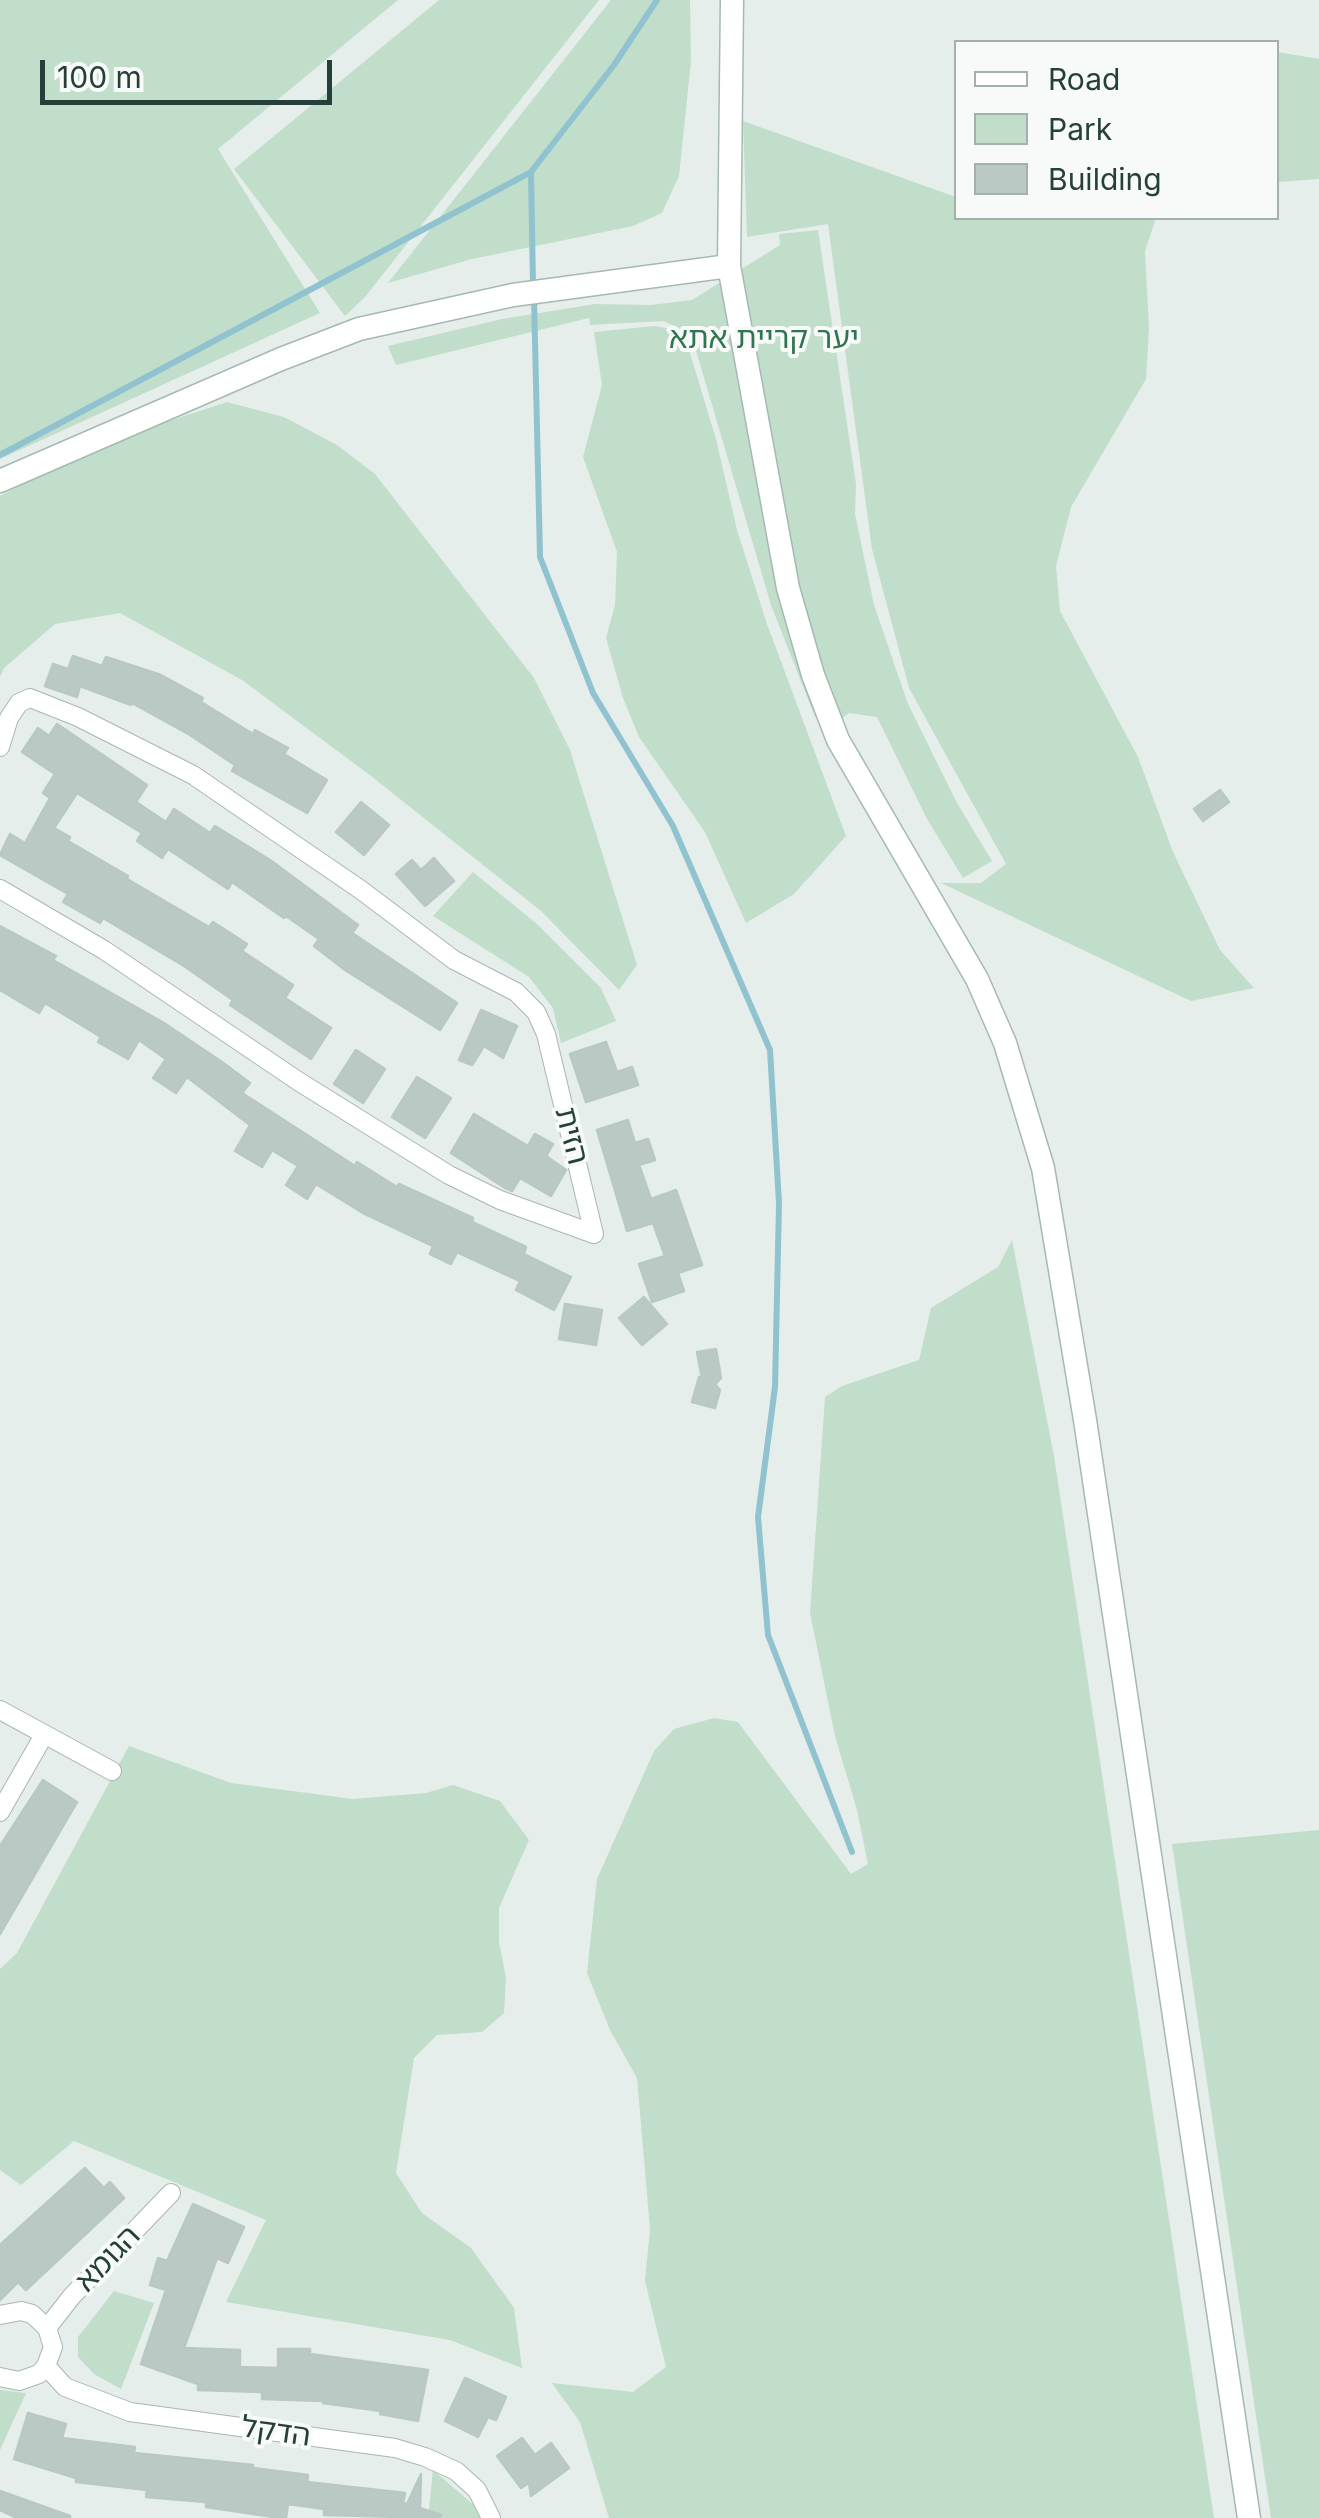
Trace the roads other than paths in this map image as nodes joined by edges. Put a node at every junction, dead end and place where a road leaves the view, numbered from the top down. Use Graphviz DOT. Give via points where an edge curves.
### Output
graph roads {
  1 [pos="732,0"];
  2 [pos="729,266"];
  3 [pos="0,481"];
  4 [pos="0,747"];
  5 [pos="0,889"];
  6 [pos="0,1710"];
  7 [pos="44,1735"];
  8 [pos="112,1771"];
  9 [pos="0,1812"];
  10 [pos="171,2193"];
  11 [pos="0,2315"];
  12 [pos="48,2328"];
  13 [pos="46,2366"];
  14 [pos="0,2377"];
  15 [pos="491,2518"];
  16 [pos="1249,2518"];
  1 -- 2 [label="main road"];
  2 -- 3 [label="main road" via="513,295 359,329"];
  2 -- 16 [label="main road" via="788,588 812,675 838,740 977,979 1006,1043 1044,1168"];
  4 -- 5 [label="street, הזית" via="9,718 30,698 78,717 193,775 454,960 516,992 546,1034 594,1234 449,1175"];
  6 -- 7 [label="street"];
  7 -- 8 [label="street"];
  7 -- 9 [label="street"];
  10 -- 12 [label="street, הגומא"];
  11 -- 12 [label="street" via="21,2311"];
  12 -- 13 [label="street" via="52,2348"];
  13 -- 14 [label="street" via="19,2382"];
  13 -- 15 [label="street, הדקל" via="65,2387 130,2412 425,2457 477,2490"];
}
